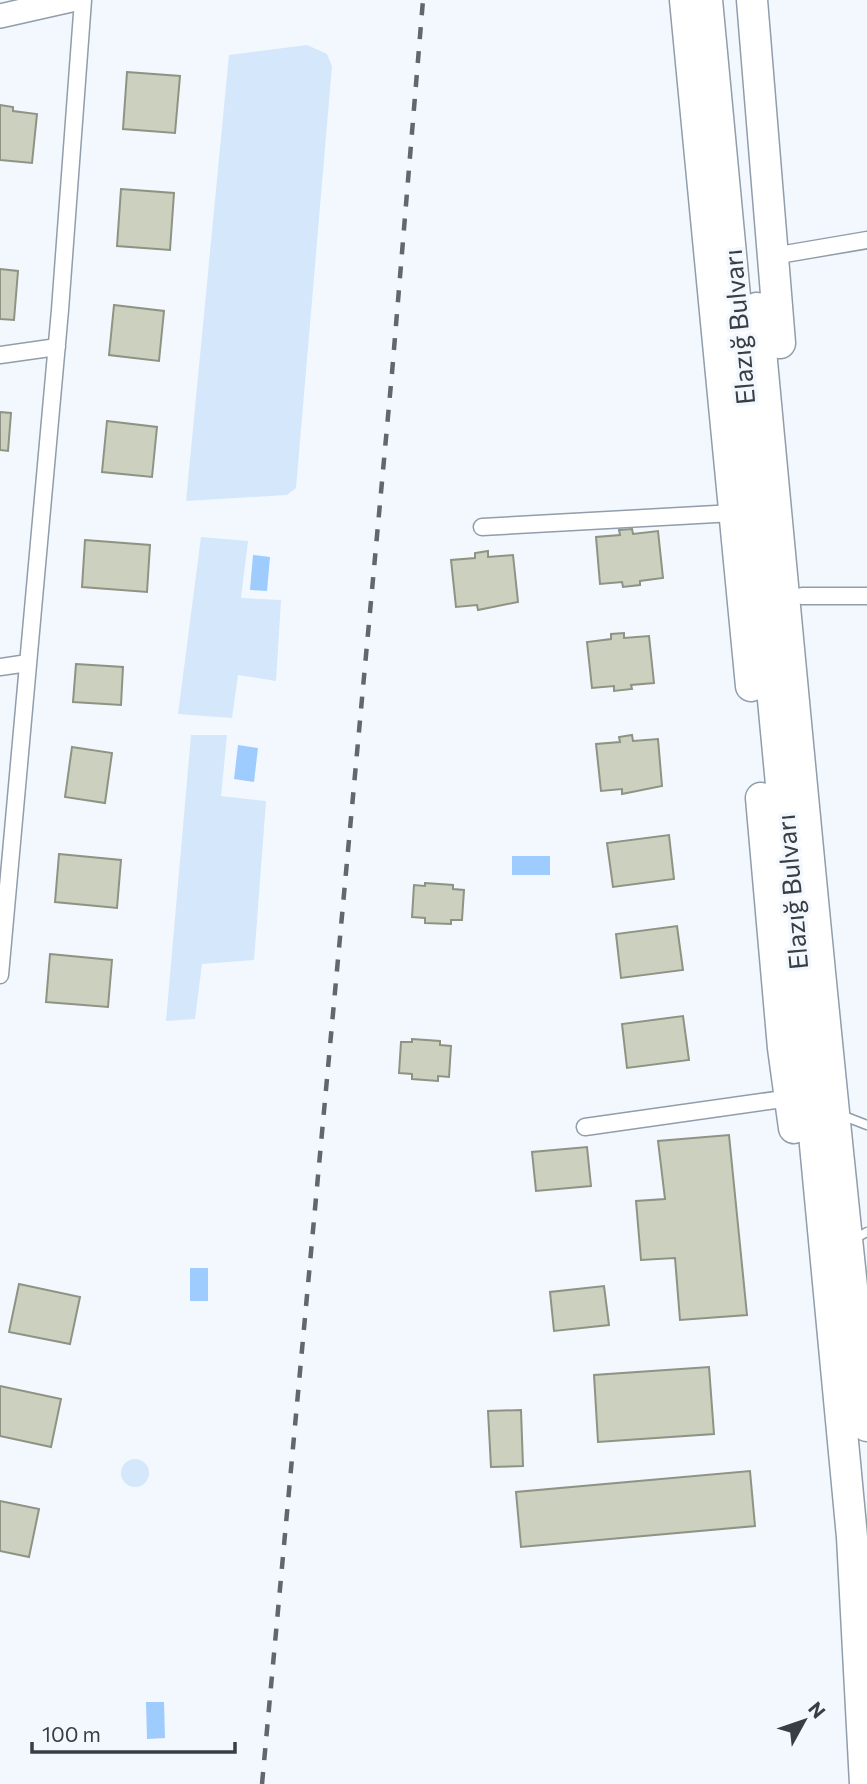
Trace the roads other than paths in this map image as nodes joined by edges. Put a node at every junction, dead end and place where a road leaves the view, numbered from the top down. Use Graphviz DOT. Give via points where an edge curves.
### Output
graph roads {
  1 [pos="71,0"];
  2 [pos="83,0"];
  3 [pos="685,0"];
  4 [pos="707,0"];
  5 [pos="747,1"];
  6 [pos="0,16"];
  7 [pos="867,240"];
  8 [pos="773,256"];
  9 [pos="57,347"];
  10 [pos="0,355"];
  11 [pos="734,513"];
  12 [pos="482,527"];
  13 [pos="802,596"];
  14 [pos="867,596"];
  15 [pos="28,663"];
  16 [pos="0,667"];
  17 [pos="803,765"];
  18 [pos="0,975"];
  19 [pos="790,1098"];
  20 [pos="832,1111"];
  21 [pos="867,1125"];
  22 [pos="585,1127"];
  23 [pos="857,1238"];
  24 [pos="859,1270"];
  25 [pos="836,1367"];
  26 [pos="867,1426"];
  27 [pos="865,1784"];
  1 -- 6 [label="street"];
  2 -- 9 [label="street"];
  3 -- 11 [label="highway"];
  4 -- 25 [label="highway, Elazığ Bulvarı"];
  5 -- 8 [label="highway"];
  5 -- 17 [label="highway, Elazığ Bulvarı"];
  7 -- 8 [label="street"];
  8 -- 13 [label="highway"];
  9 -- 10 [label="street"];
  9 -- 15 [label="street"];
  11 -- 12 [label="street"];
  11 -- 19 [label="highway"];
  13 -- 14 [label="street"];
  13 -- 17 [label="highway"];
  15 -- 16 [label="street"];
  15 -- 18 [label="street"];
  17 -- 20 [label="highway, Elazığ Bulvarı"];
  19 -- 22 [label="street"];
  19 -- 25 [label="highway" via="806,1224"];
  20 -- 21 [label="lane"];
  20 -- 23 [label="highway, Elazığ Bulvarı"];
  23 -- 24 [label="highway, Elazığ Bulvarı"];
  24 -- 26 [label="highway, Elazığ Bulvarı"];
  25 -- 27 [label="highway, Elazığ Bulvarı" via="852,1537"];
}
